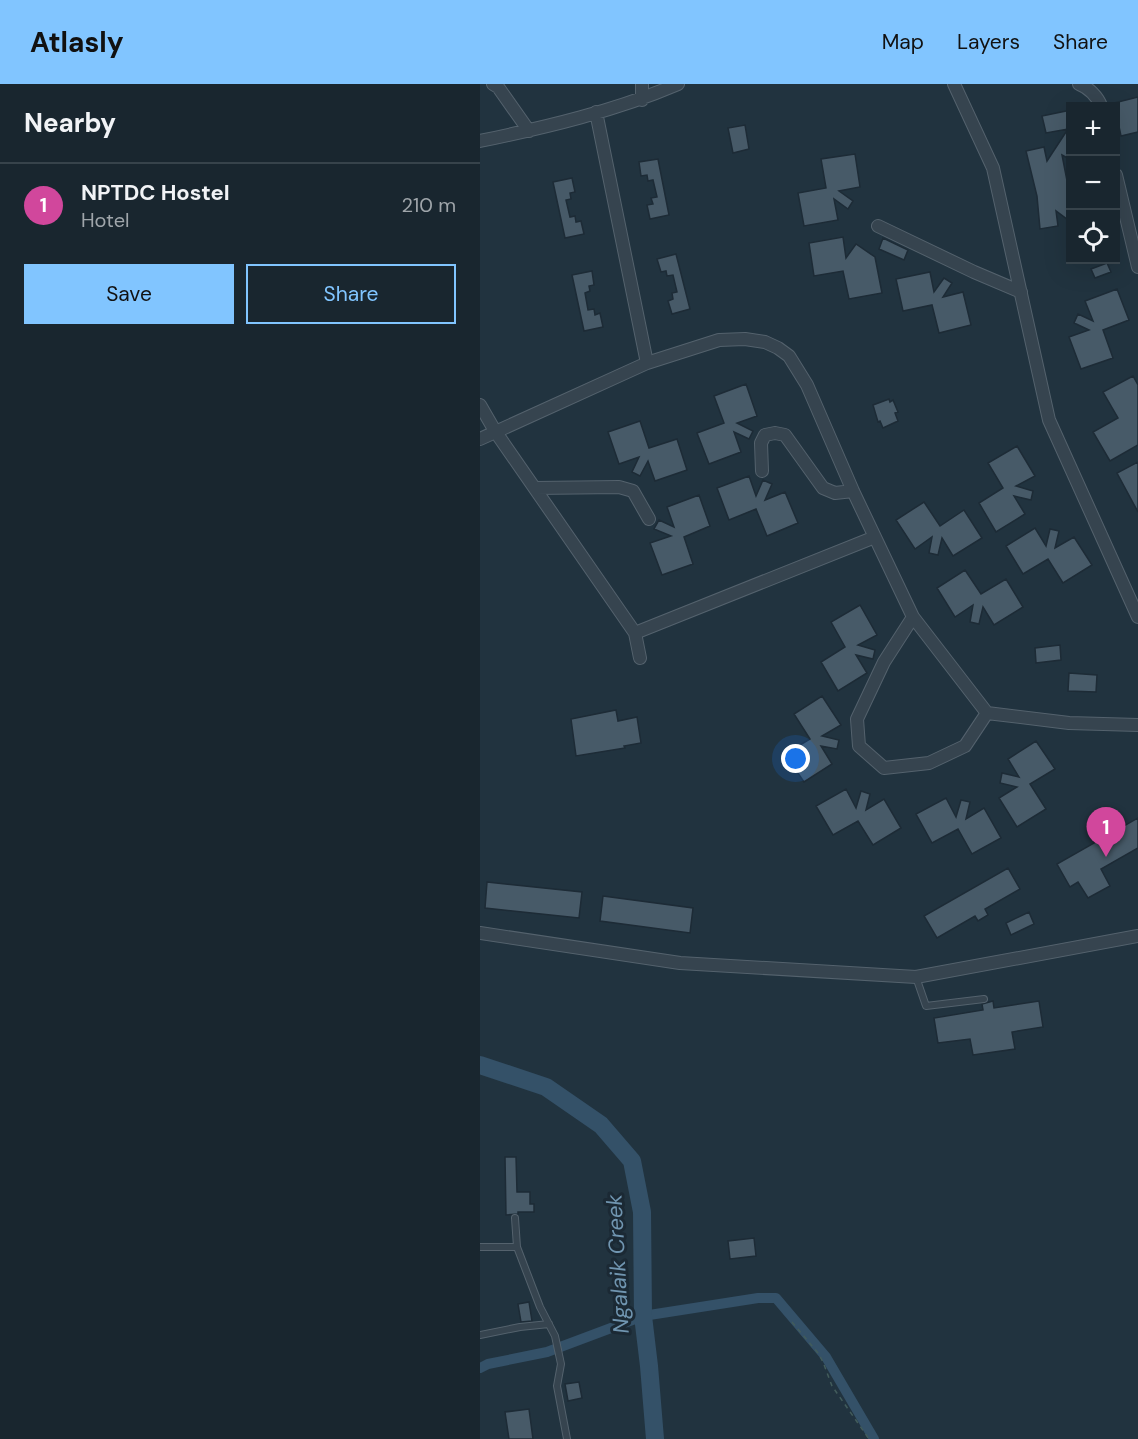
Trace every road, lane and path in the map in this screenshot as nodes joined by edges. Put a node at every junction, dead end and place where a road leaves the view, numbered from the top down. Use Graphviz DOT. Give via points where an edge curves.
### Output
graph roads {
  1 [pos="493,84"];
  2 [pos="642,84"];
  3 [pos="678,84"];
  4 [pos="954,84"];
  5 [pos="1079,84"];
  6 [pos="642,100"];
  7 [pos="1100,102"];
  8 [pos="596,112"];
  9 [pos="530,131"];
  10 [pos="480,141"];
  11 [pos="1120,192"];
  12 [pos="878,226"];
  13 [pos="1138,267"];
  14 [pos="1021,292"];
  15 [pos="647,363"];
  16 [pos="480,405"];
  17 [pos="495,431"];
  18 [pos="480,439"];
  19 [pos="762,471"];
  20 [pos="535,488"];
  21 [pos="853,491"];
  22 [pos="649,519"];
  23 [pos="875,537"];
  24 [pos="913,617"];
  25 [pos="1138,617"];
  26 [pos="636,633"];
  27 [pos="640,658"];
  28 [pos="987,712"];
  29 [pos="1138,725"];
  30 [pos="480,933"];
  31 [pos="1138,936"];
  32 [pos="916,977"];
  33 [pos="984,999"];
  34 [pos="515,1218"];
  35 [pos="480,1247"];
  36 [pos="517,1247"];
  37 [pos="792,1322"];
  38 [pos="549,1324"];
  39 [pos="480,1335"];
  40 [pos="567,1439"];
  41 [pos="869,1439"];
  1 -- 9 [label="street"];
  2 -- 6 [label="street"];
  3 -- 6 [label="street"];
  4 -- 14 [label="street" via="993,168"];
  5 -- 7 [label="street"];
  6 -- 8 [label="street"];
  8 -- 9 [label="street"];
  8 -- 15 [label="street"];
  9 -- 10 [label="street"];
  11 -- 13 [label="street"];
  12 -- 14 [label="street"];
  14 -- 25 [label="street" via="1049,420"];
  15 -- 17 [label="street"];
  15 -- 21 [label="street" via="719,340 745,339 778,348 789,356 807,385"];
  16 -- 17 [label="street"];
  17 -- 18 [label="street"];
  17 -- 20 [label="street"];
  19 -- 21 [label="street" via="761,443 765,435 785,435 823,488 835,493"];
  20 -- 22 [label="street" via="628,489"];
  20 -- 26 [label="street"];
  21 -- 23 [label="street"];
  23 -- 24 [label="street"];
  23 -- 26 [label="street"];
  24 -- 28 [label="street"];
  24 -- 28 [label="street" via="884,662 857,719 859,746 884,768 929,763 965,746"];
  26 -- 27 [label="street"];
  28 -- 29 [label="street" via="1069,723"];
  30 -- 32 [label="street" via="680,963"];
  31 -- 32 [label="street"];
  32 -- 33 [label="lane" via="926,1006"];
  34 -- 36 [label="lane"];
  35 -- 36 [label="lane"];
  36 -- 38 [label="lane"];
  37 -- 41 [label="path" via="818,1353 832,1386"];
  38 -- 39 [label="lane"];
  38 -- 40 [label="lane" via="561,1364 557,1386"];
}
